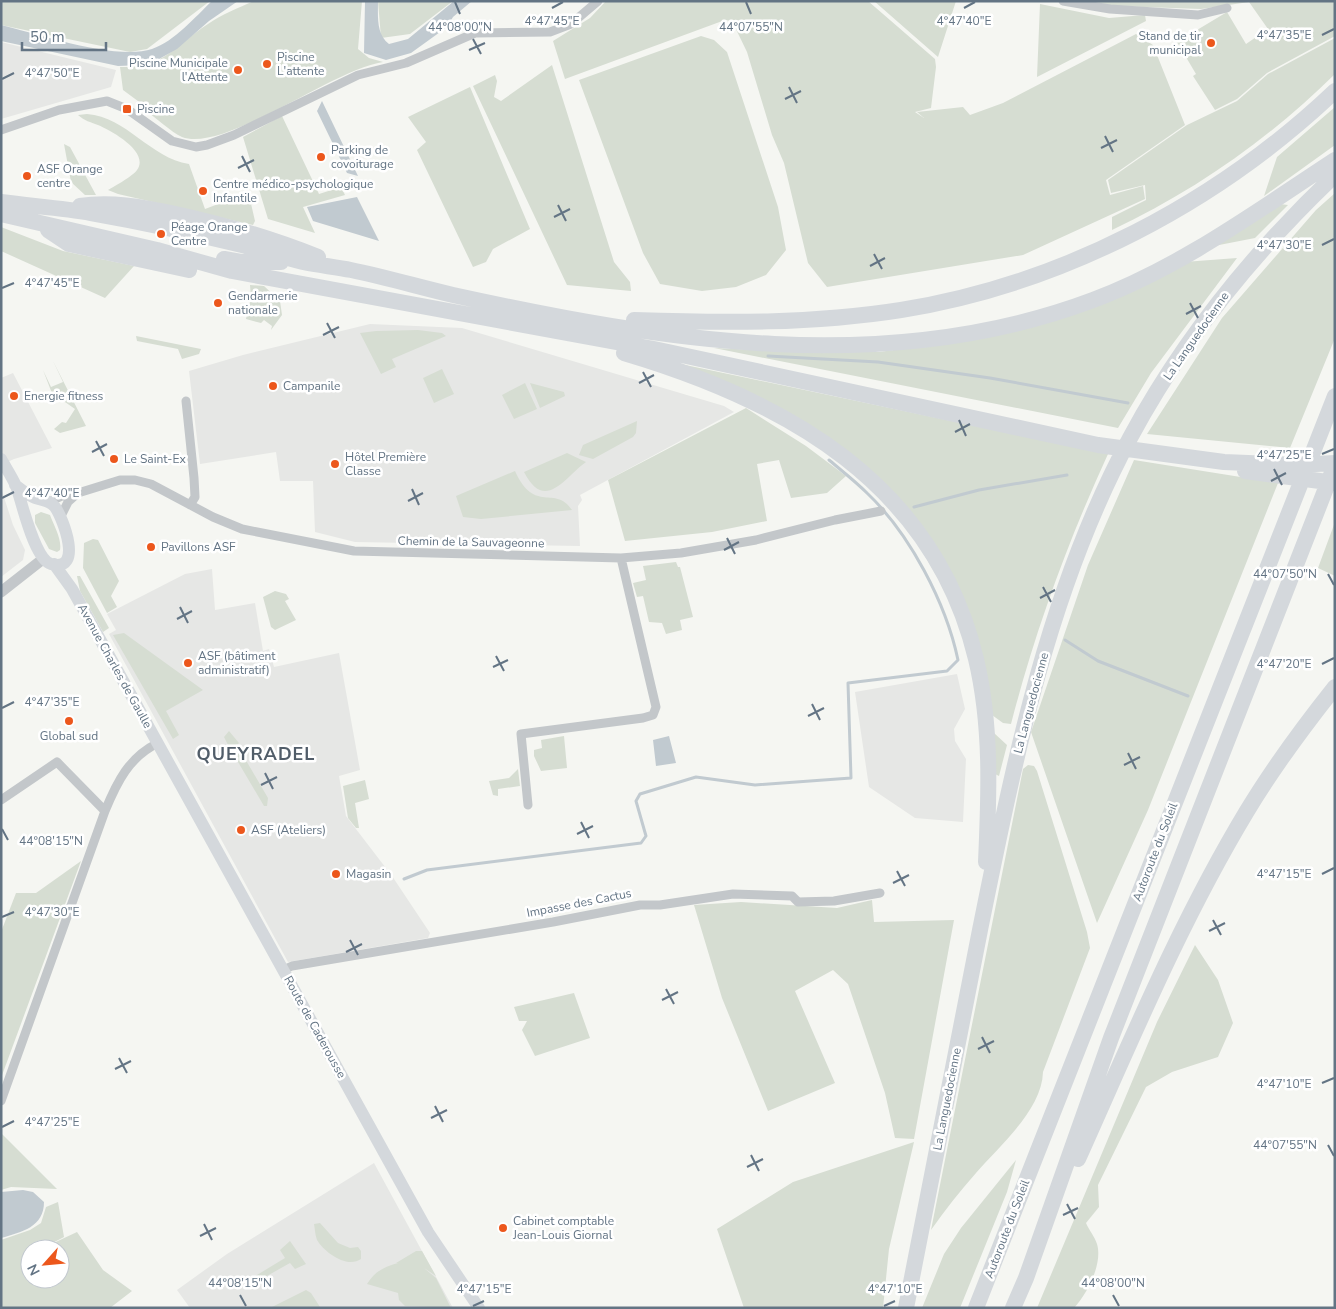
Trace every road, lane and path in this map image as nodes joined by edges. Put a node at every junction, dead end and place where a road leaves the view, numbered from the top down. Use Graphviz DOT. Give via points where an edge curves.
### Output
graph roads {
  1 [pos="598,1"];
  2 [pos="1063,1"];
  3 [pos="1228,8"];
  4 [pos="1335,91"];
  5 [pos="1,130"];
  6 [pos="1335,160"];
  7 [pos="1335,175"];
  8 [pos="87,204"];
  9 [pos="3,206"];
  10 [pos="58,209"];
  11 [pos="301,262"];
  12 [pos="351,270"];
  13 [pos="564,317"];
  14 [pos="541,321"];
  15 [pos="1335,396"];
  16 [pos="186,401"];
  17 [pos="1335,456"];
  18 [pos="1,459"];
  19 [pos="1335,464"];
  20 [pos="1270,466"];
  21 [pos="1335,483"];
  22 [pos="16,485"];
  23 [pos="72,496"];
  24 [pos="44,501"];
  25 [pos="190,505"];
  26 [pos="881,512"];
  27 [pos="25,513"];
  28 [pos="60,518"];
  29 [pos="67,558"];
  30 [pos="621,558"];
  31 [pos="49,561"];
  32 [pos="72,589"];
  33 [pos="1,592"];
  34 [pos="1335,687"];
  35 [pos="158,743"];
  36 [pos="1,800"];
  37 [pos="528,805"];
  38 [pos="105,811"];
  39 [pos="880,893"];
  40 [pos="980,934"];
  41 [pos="283,970"];
  42 [pos="1,1101"];
  43 [pos="1026,1278"];
  44 [pos="479,1308"];
  45 [pos="906,1308"];
  46 [pos="976,1308"];
  47 [pos="1013,1308"];
  1 -- 5 [label="street" via="571,24 550,32 475,33 406,63 358,75 207,145 196,147 172,141 127,109 107,101 59,110"];
  2 -- 3 [label="street" via="1110,9 1198,15"];
  4 -- 13 [label="highway" via="1260,155 1178,209 1087,254 996,288 902,310 790,322"];
  6 -- 13 [label="highway" via="1228,231 1143,278 1066,309 976,333 874,346 760,345"];
  7 -- 40 [label="highway, La Languedocienne" via="1266,245 1214,308 1144,413 1116,466 1070,576 1050,635 1010,783"];
  8 -- 10 [label="highway"];
  8 -- 11 [label="highway" via="242,237"];
  8 -- 12 [label="highway" via="126,204 193,218 284,243"];
  9 -- 10 [label="highway"];
  9 -- 11 [label="highway" via="172,241"];
  9 -- 14 [label="highway" via="39,224 157,250 232,272"];
  10 -- 11 [label="highway" via="242,245"];
  11 -- 12 [label="highway"];
  12 -- 14 [label="highway"];
  13 -- 14 [label="highway"];
  14 -- 20 [label="highway" via="654,349 1100,441"];
  14 -- 40 [label="highway" via="672,367 765,406 850,460 914,525 960,607 982,687 989,775"];
  15 -- 46 [label="highway, Autoroute du Soleil"];
  16 -- 25 [label="street" via="195,497"];
  17 -- 20 [label="highway"];
  18 -- 22 [label="main road, Avenue Charles de Gaulle"];
  19 -- 20 [label="highway"];
  19 -- 43 [label="highway" via="1111,1038"];
  20 -- 21 [label="highway"];
  22 -- 24 [label="main road, Avenue Charles de Gaulle"];
  22 -- 27 [label="main road, Avenue Charles de Gaulle"];
  23 -- 24 [label="street, Chemin de la Sauvageonne"];
  23 -- 25 [label="street, Chemin de la Sauvageonne" via="120,480 135,480 151,484"];
  23 -- 28 [label="street"];
  24 -- 27 [label="main road" via="30,504"];
  24 -- 28 [label="main road, Avenue Charles de Gaulle" via="56,508"];
  25 -- 30 [label="street, Chemin de la Sauvageonne" via="242,529 363,553"];
  26 -- 30 [label="street, Chemin de la Sauvageonne" via="756,540 681,553"];
  27 -- 31 [label="main road, Avenue Charles de Gaulle" via="28,527"];
  28 -- 29 [label="main road, Avenue Charles de Gaulle" via="70,547"];
  29 -- 31 [label="main road" via="61,563"];
  29 -- 32 [label="main road, Avenue Charles de Gaulle"];
  30 -- 37 [label="street" via="656,707 653,715 522,734"];
  31 -- 32 [label="main road, Avenue Charles de Gaulle"];
  31 -- 33 [label="street"];
  32 -- 35 [label="main road, Avenue Charles de Gaulle"];
  34 -- 43 [label="highway" via="1248,810 1184,926"];
  35 -- 38 [label="street" via="140,753 130,764 118,781"];
  35 -- 41 [label="main road, Route de Caderousse"];
  36 -- 38 [label="street" via="57,762"];
  38 -- 42 [label="street"];
  39 -- 41 [label="street, Impasse des Cactus" via="814,902 798,902 792,896 733,894 640,905"];
  40 -- 45 [label="highway, La Languedocienne"];
  41 -- 44 [label="main road, Route de Caderousse" via="428,1232"];
  43 -- 47 [label="highway"];
}
